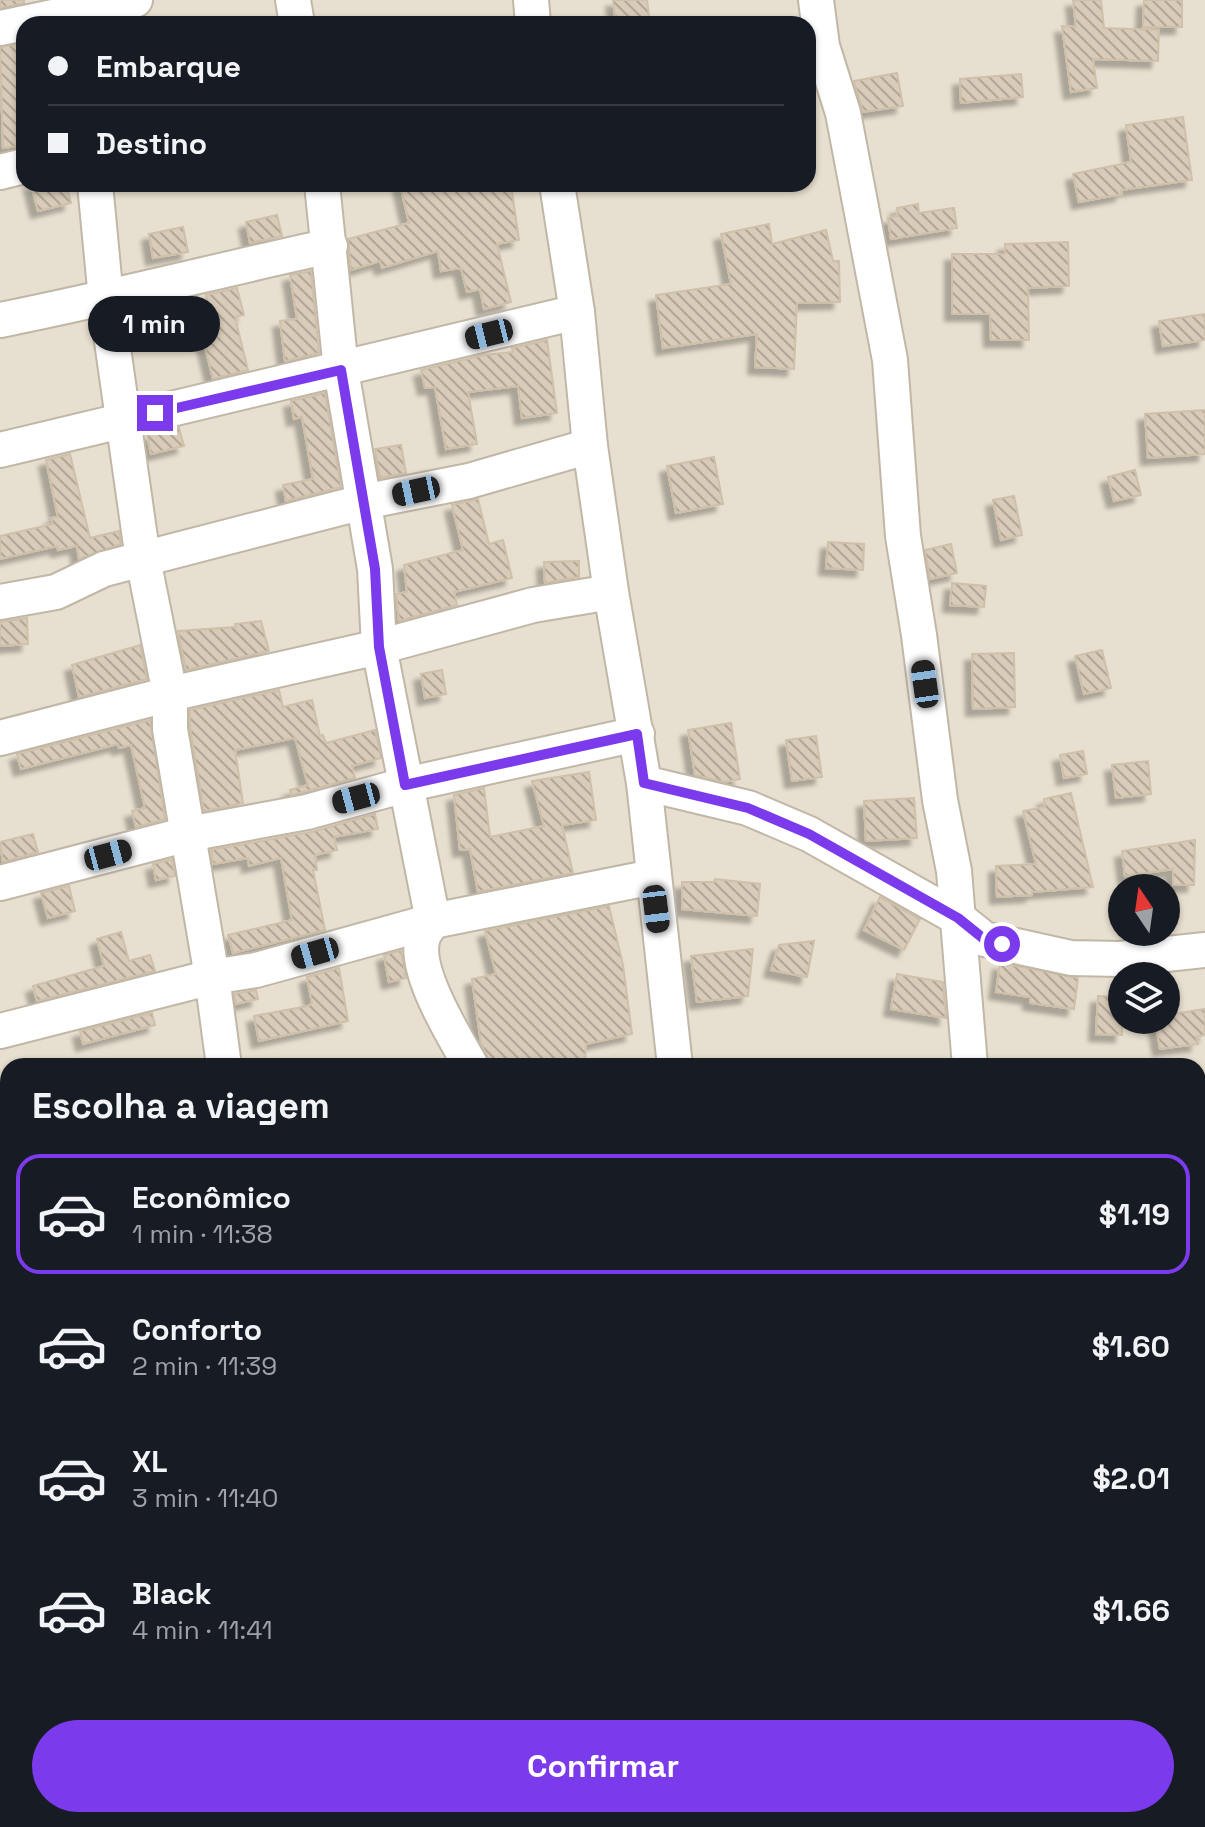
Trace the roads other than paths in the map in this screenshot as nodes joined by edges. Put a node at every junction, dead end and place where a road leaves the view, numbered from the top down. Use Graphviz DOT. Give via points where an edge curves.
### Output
graph roads {
  1 [pos="135,0"];
  2 [pos="816,0"];
  3 [pos="76,11"];
  4 [pos="54,16"];
  5 [pos="96,192"];
  6 [pos="323,192"];
  7 [pos="558,192"];
  8 [pos="330,246"];
  9 [pos="106,299"];
  10 [pos="577,312"];
  11 [pos="0,320"];
  12 [pos="341,370"];
  13 [pos="124,420"];
  14 [pos="590,446"];
  15 [pos="0,450"];
  16 [pos="363,502"];
  17 [pos="143,559"];
  18 [pos="611,592"];
  19 [pos="0,602"];
  20 [pos="379,647"];
  21 [pos="170,694"];
  22 [pos="637,734"];
  23 [pos="0,738"];
  24 [pos="644,783"];
  25 [pos="405,785"];
  26 [pos="188,834"];
  27 [pos="653,877"];
  28 [pos="0,883"];
  29 [pos="958,918"];
  30 [pos="433,921"];
  31 [pos="1205,950"];
  32 [pos="212,977"];
  33 [pos="0,1031"];
  34 [pos="223,1058"];
  35 [pos="467,1058"];
  36 [pos="674,1058"];
  37 [pos="969,1058"];
  1 -- 3 [label="street"];
  2 -- 29 [label="street" via="890,360 903,536"];
  3 -- 4 [label="street"];
  5 -- 9 [label="street"];
  6 -- 8 [label="street"];
  7 -- 10 [label="street"];
  8 -- 9 [label="street"];
  8 -- 12 [label="street"];
  9 -- 11 [label="street"];
  9 -- 13 [label="street"];
  10 -- 12 [label="street"];
  10 -- 14 [label="street"];
  12 -- 13 [label="street"];
  12 -- 16 [label="street"];
  13 -- 15 [label="street"];
  13 -- 17 [label="street"];
  14 -- 16 [label="street" via="469,481"];
  14 -- 18 [label="street"];
  16 -- 17 [label="street"];
  16 -- 20 [label="street" via="375,569"];
  17 -- 19 [label="street" via="104,569 56,592"];
  17 -- 21 [label="street"];
  18 -- 20 [label="street" via="533,605"];
  18 -- 22 [label="street"];
  20 -- 21 [label="street"];
  20 -- 25 [label="street"];
  21 -- 23 [label="street"];
  21 -- 26 [label="street" via="170,729"];
  22 -- 24 [label="street"];
  22 -- 25 [label="street"];
  24 -- 27 [label="street"];
  24 -- 29 [label="street" via="748,808 809,834"];
  25 -- 26 [label="street" via="307,812"];
  25 -- 30 [label="street"];
  26 -- 28 [label="street"];
  26 -- 32 [label="street"];
  27 -- 30 [label="street"];
  27 -- 36 [label="street"];
  29 -- 31 [label="street" via="984,939 1071,958"];
  29 -- 37 [label="street"];
  30 -- 32 [label="street" via="256,970"];
  30 -- 35 [label="street" via="423,937 421,957 438,1007"];
  32 -- 33 [label="street"];
  32 -- 34 [label="street"];
}
